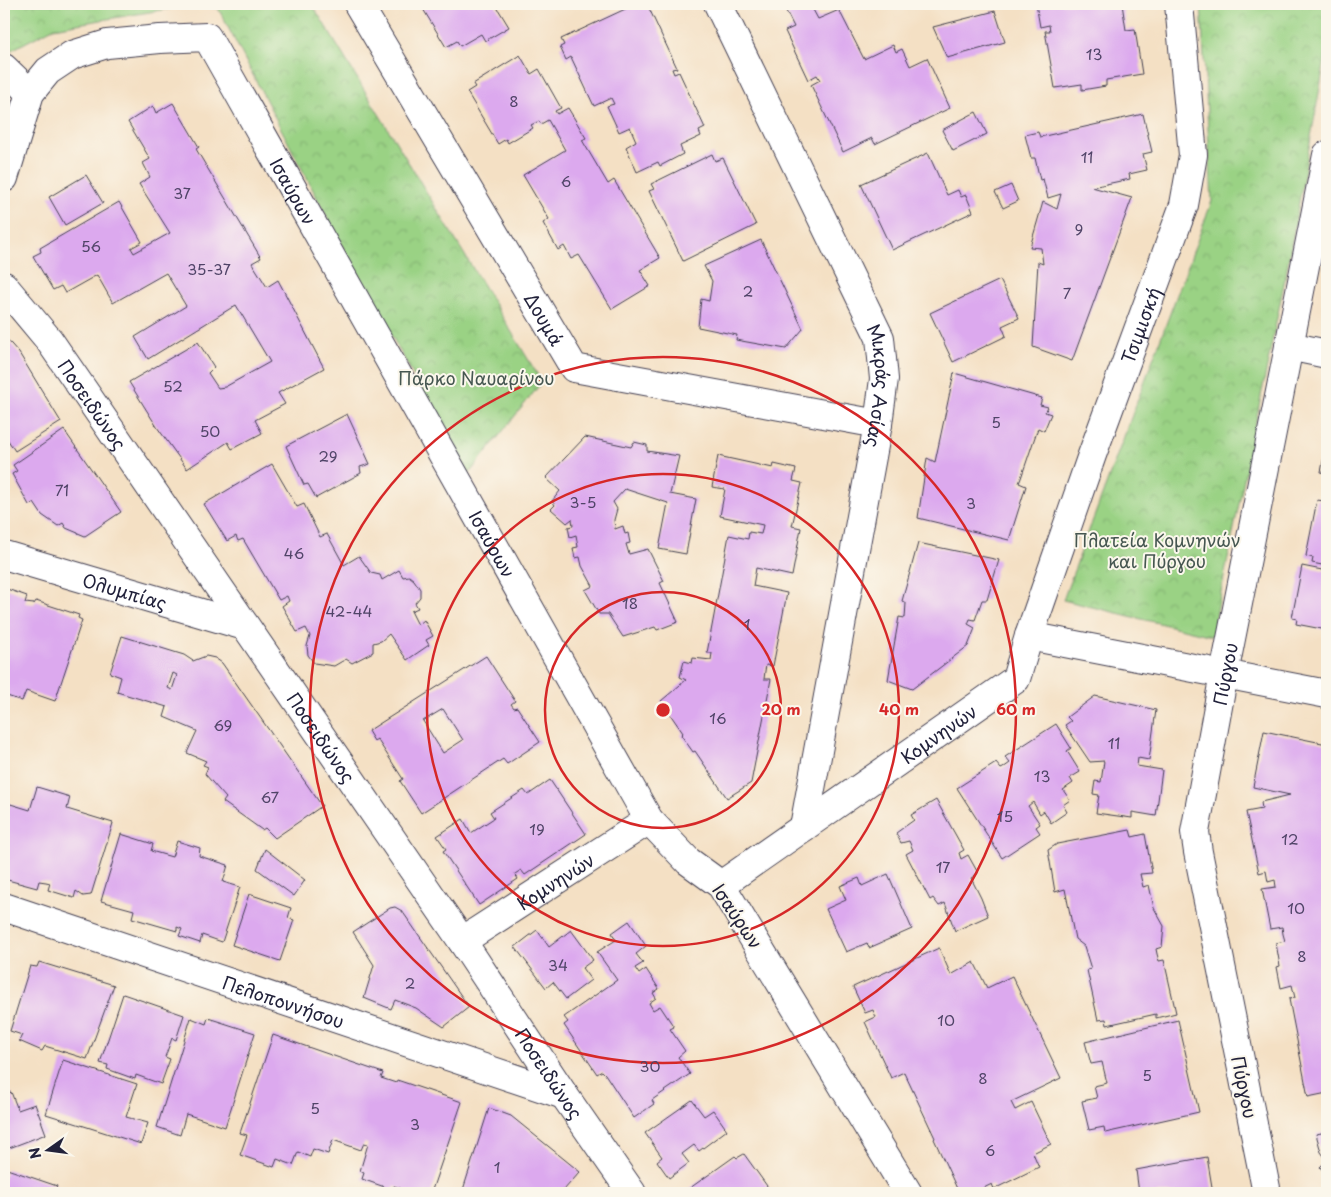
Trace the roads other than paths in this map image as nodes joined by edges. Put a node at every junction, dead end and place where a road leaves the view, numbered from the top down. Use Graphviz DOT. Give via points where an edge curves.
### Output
graph roads {
  1 [pos="358,4"];
  2 [pos="718,4"];
  3 [pos="1179,4"];
  4 [pos="4,68"];
  5 [pos="30,93"];
  6 [pos="1327,155"];
  7 [pos="4,178"];
  8 [pos="4,286"];
  9 [pos="1289,346"];
  10 [pos="1327,354"];
  11 [pos="878,424"];
  12 [pos="4,555"];
  13 [pos="245,626"];
  14 [pos="1029,636"];
  15 [pos="1224,674"];
  16 [pos="1327,694"];
  17 [pos="649,820"];
  18 [pos="804,827"];
  19 [pos="722,885"];
  20 [pos="4,907"];
  21 [pos="462,941"];
  22 [pos="564,1094"];
  23 [pos="632,1193"];
  24 [pos="908,1193"];
  25 [pos="1267,1193"];
  1 -- 11 [label="street, Δουμά" via="574,368"];
  2 -- 11 [label="street, Μικράς Ασίας" via="880,338 884,379"];
  3 -- 14 [label="street, Τσιμισκή" via="1193,156 1184,205"];
  4 -- 5 [label="street"];
  5 -- 7 [label="street"];
  5 -- 17 [label="street, Ισαύρων" via="48,71 72,55 107,44 207,37"];
  6 -- 9 [label="street, Πύργου"];
  8 -- 13 [label="street, Ποσειδώνος" via="49,340"];
  9 -- 10 [label="street"];
  9 -- 15 [label="street, Πύργου"];
  11 -- 18 [label="street, Μικράς Ασίας"];
  12 -- 13 [label="street, Ολυμπίας"];
  13 -- 21 [label="street, Ποσειδώνος"];
  14 -- 15 [label="street"];
  14 -- 18 [label="street, Κομνηνών" via="1016,679"];
  15 -- 16 [label="street"];
  15 -- 25 [label="street, Πύργου" via="1195,832"];
  17 -- 19 [label="street, Ισαύρων" via="688,861"];
  17 -- 21 [label="street, Κομνηνών"];
  18 -- 19 [label="street, Κομνηνών"];
  19 -- 24 [label="street, Ισαύρων"];
  20 -- 22 [label="street, Πελοποννήσου"];
  21 -- 22 [label="street, Ποσειδώνος"];
  22 -- 23 [label="street, Ποσειδώνος"];
}
